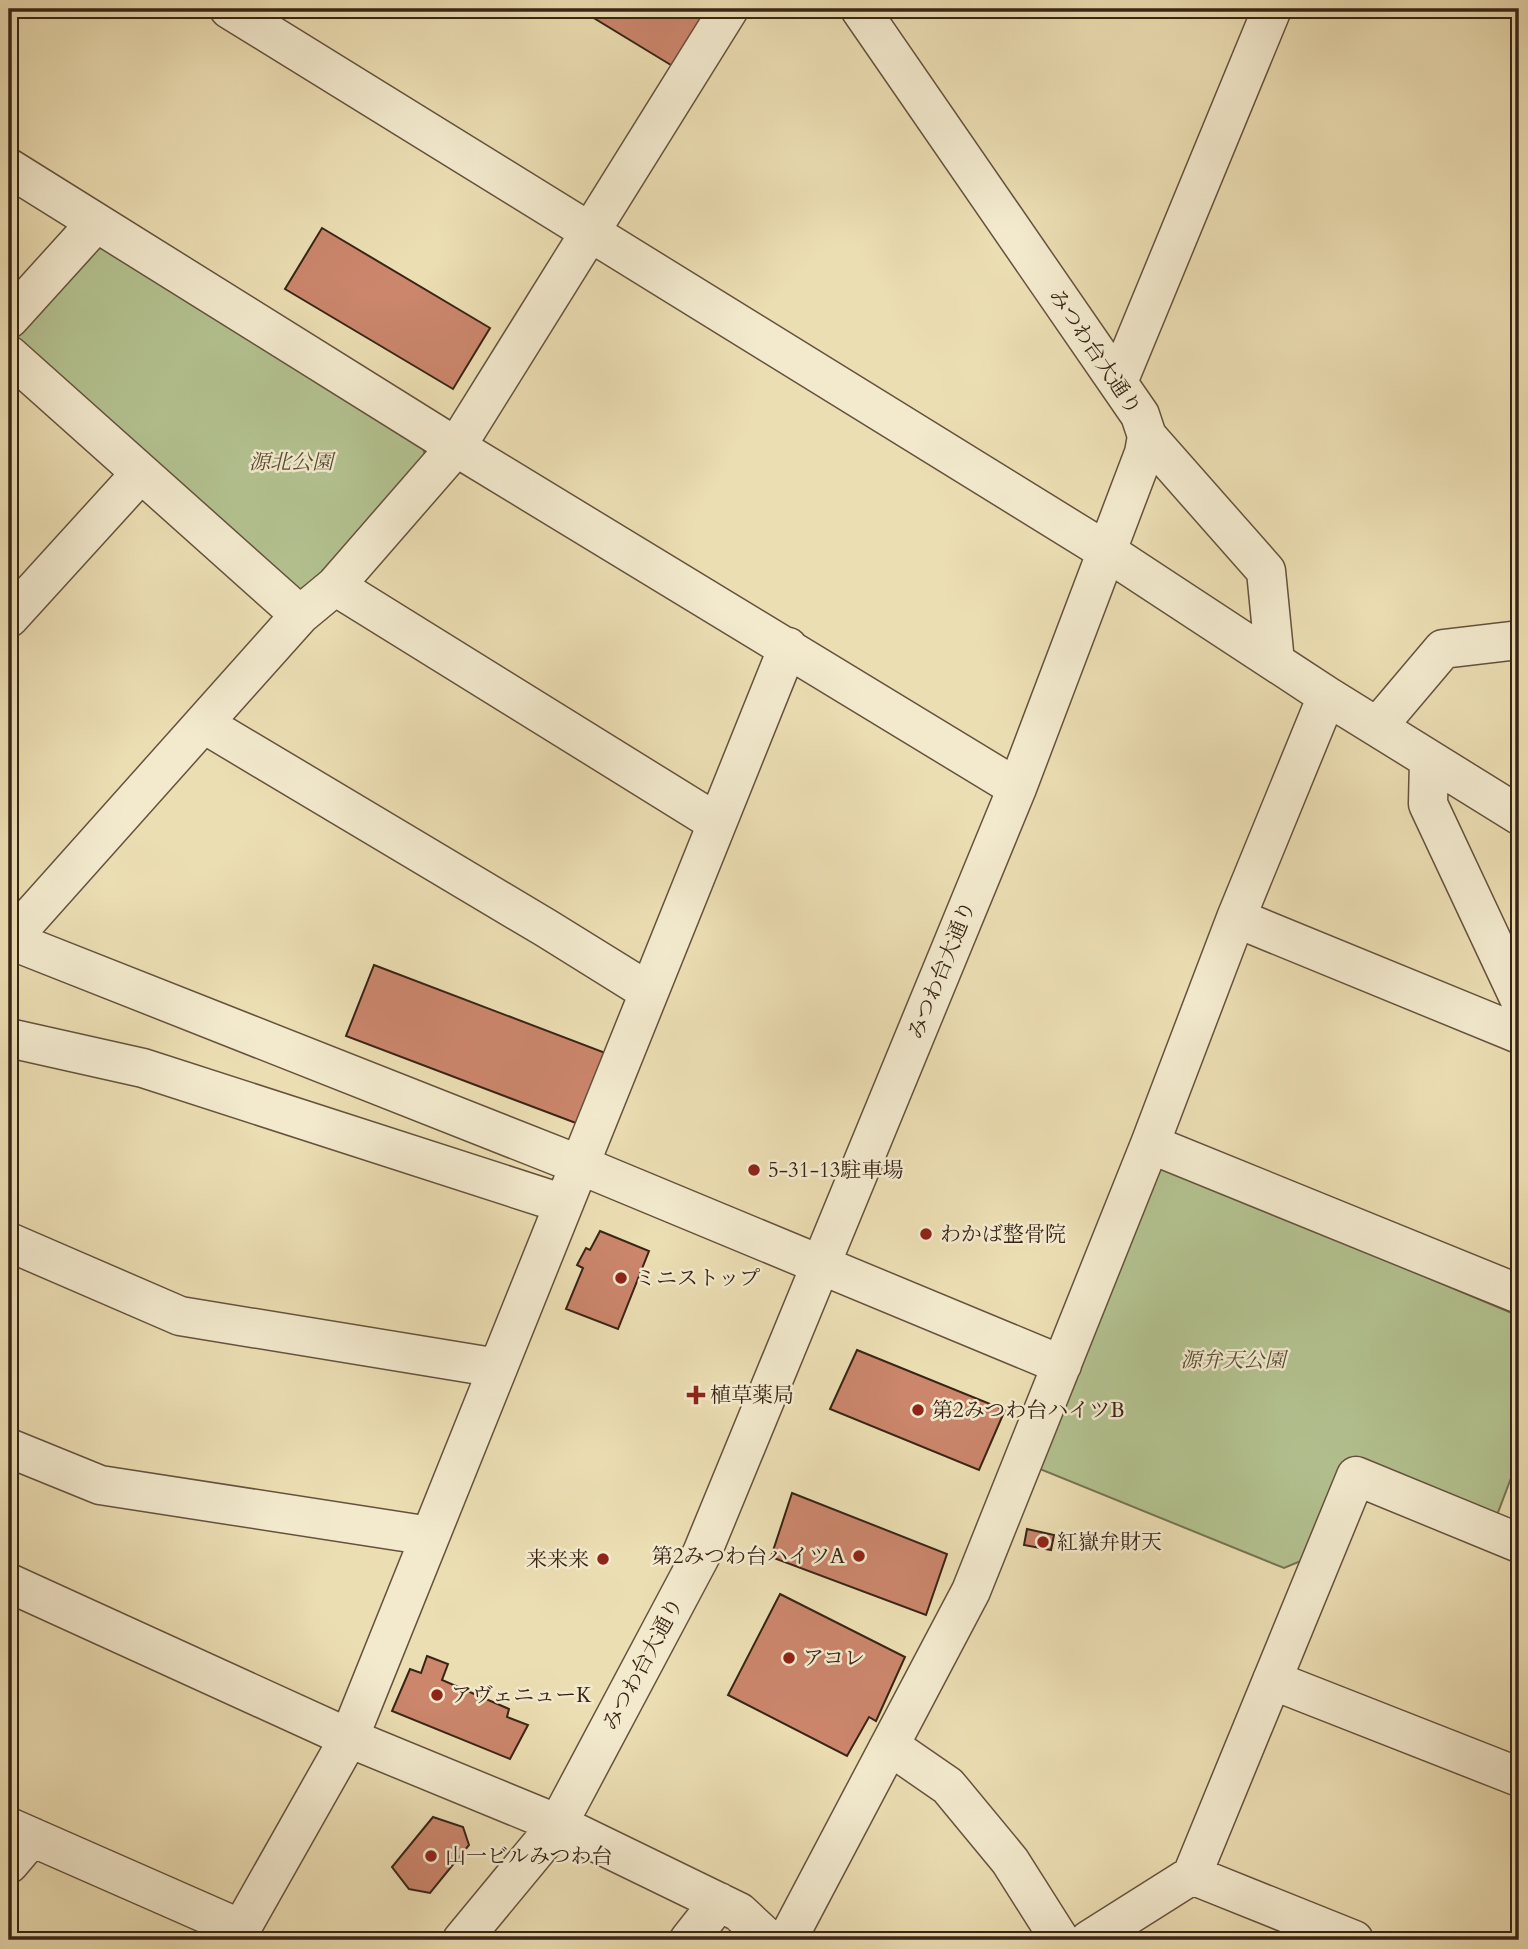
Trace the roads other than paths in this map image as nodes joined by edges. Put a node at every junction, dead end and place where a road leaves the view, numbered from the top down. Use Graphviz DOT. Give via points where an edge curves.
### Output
graph roads {
  1 [pos="229,9"];
  2 [pos="729,9"];
  3 [pos="860,9"];
  4 [pos="1272,9"];
  5 [pos="9,168"];
  6 [pos="96,223"];
  7 [pos="590,233"];
  8 [pos="9,319"];
  9 [pos="9,355"];
  10 [pos="1118,382"];
  11 [pos="1147,436"];
  12 [pos="456,447"];
  13 [pos="141,473"];
  14 [pos="1106,551"];
  15 [pos="335,586"];
  16 [pos="300,615"];
  17 [pos="9,618"];
  18 [pos="1519,640"];
  19 [pos="788,647"];
  20 [pos="1275,662"];
  21 [pos="1327,696"];
  22 [pos="204,724"];
  23 [pos="1377,727"];
  24 [pos="1429,760"];
  25 [pos="1017,788"];
  26 [pos="1519,815"];
  27 [pos="717,823"];
  28 [pos="1236,918"];
  29 [pos="9,941"];
  30 [pos="649,992"];
  31 [pos="1519,999"];
  32 [pos="1519,1034"];
  33 [pos="9,1038"];
  34 [pos="1150,1144"];
  35 [pos="580,1165"];
  36 [pos="564,1204"];
  37 [pos="9,1242"];
  38 [pos="821,1265"];
  39 [pos="1519,1294"];
  40 [pos="1062,1365"];
  41 [pos="498,1368"];
  42 [pos="9,1448"];
  43 [pos="1517,1535"];
  44 [pos="430,1536"];
  45 [pos="9,1583"];
  46 [pos="1272,1680"];
  47 [pos="349,1738"];
  48 [pos="890,1746"];
  49 [pos="1519,1777"];
  50 [pos="558,1824"];
  51 [pos="17,1843"];
  52 [pos="1192,1875"];
  53 [pos="719,1902"];
  54 [pos="237,1935"];
  55 [pos="462,1940"];
  56 [pos="689,1940"];
  57 [pos="769,1940"];
  58 [pos="786,1940"];
  59 [pos="1060,1940"];
  60 [pos="1089,1940"];
  61 [pos="1354,1940"];
  1 -- 7 [label="street"];
  2 -- 7 [label="street"];
  3 -- 10 [label="street, みつわ台大通り"];
  4 -- 10 [label="street"];
  5 -- 6 [label="street"];
  6 -- 8 [label="street"];
  6 -- 12 [label="street"];
  7 -- 12 [label="street"];
  7 -- 14 [label="street"];
  9 -- 13 [label="street"];
  10 -- 11 [label="street, みつわ台大通り" via="1140,415"];
  11 -- 14 [label="street, みつわ台大通り"];
  11 -- 20 [label="street" via="1266,571"];
  12 -- 15 [label="street"];
  12 -- 19 [label="street"];
  13 -- 16 [label="street"];
  13 -- 17 [label="street"];
  14 -- 20 [label="street"];
  14 -- 25 [label="street, みつわ台大通り"];
  15 -- 16 [label="street"];
  15 -- 27 [label="street"];
  16 -- 22 [label="street"];
  18 -- 23 [label="street" via="1443,649"];
  19 -- 25 [label="street"];
  19 -- 27 [label="street"];
  20 -- 21 [label="street"];
  21 -- 23 [label="street"];
  21 -- 28 [label="street"];
  22 -- 29 [label="street"];
  22 -- 30 [label="street"];
  23 -- 24 [label="street"];
  24 -- 26 [label="street"];
  24 -- 31 [label="street" via="1427,804"];
  25 -- 38 [label="street, みつわ台大通り"];
  27 -- 30 [label="street"];
  28 -- 32 [label="street"];
  28 -- 34 [label="street"];
  29 -- 35 [label="street"];
  30 -- 35 [label="street"];
  33 -- 36 [label="street" via="143,1068"];
  34 -- 39 [label="street"];
  34 -- 40 [label="street"];
  35 -- 36 [label="street"];
  35 -- 38 [label="street"];
  36 -- 41 [label="street"];
  37 -- 41 [label="street" via="180,1316"];
  38 -- 40 [label="street"];
  38 -- 50 [label="street, みつわ台大通り" via="702,1553"];
  40 -- 48 [label="street" via="971,1591"];
  41 -- 44 [label="street"];
  42 -- 44 [label="street" via="100,1485"];
  43 -- 46 [label="street" via="1356,1476"];
  44 -- 47 [label="street"];
  45 -- 47 [label="street"];
  46 -- 49 [label="street"];
  46 -- 52 [label="street"];
  47 -- 50 [label="street"];
  47 -- 54 [label="street"];
  48 -- 58 [label="street"];
  48 -- 59 [label="street" via="948,1786 1010,1861"];
  50 -- 53 [label="street"];
  50 -- 55 [label="street, みつわ台大通り"];
  51 -- 54 [label="street"];
  52 -- 60 [label="street"];
  52 -- 61 [label="street"];
  53 -- 56 [label="street"];
  53 -- 57 [label="street" via="739,1912"];
}
